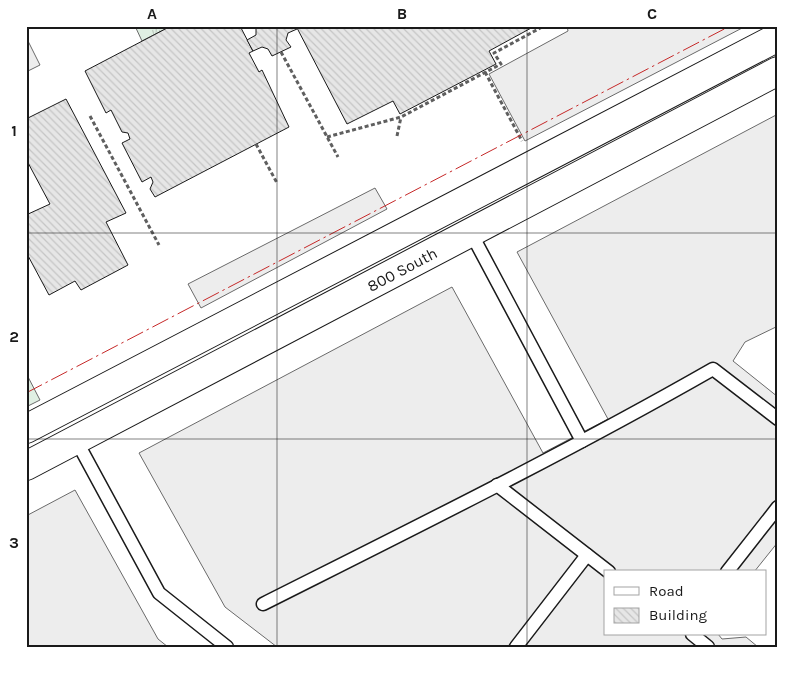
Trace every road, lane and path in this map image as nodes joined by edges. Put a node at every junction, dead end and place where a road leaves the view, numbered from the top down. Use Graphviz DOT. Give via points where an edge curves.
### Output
graph roads {
  1 [pos="544,26"];
  2 [pos="778,36"];
  3 [pos="281,52"];
  4 [pos="778,71"];
  5 [pos="486,72"];
  6 [pos="90,116"];
  7 [pos="401,117"];
  8 [pos="397,136"];
  9 [pos="327,137"];
  10 [pos="256,144"];
  11 [pos="537,151"];
  12 [pos="338,158"];
  13 [pos="277,183"];
  14 [pos="563,184"];
  15 [pos="470,233"];
  16 [pos="159,245"];
  17 [pos="146,368"];
  18 [pos="778,419"];
  19 [pos="26,429"];
  20 [pos="76,440"];
  21 [pos="582,441"];
  22 [pos="26,466"];
  23 [pos="497,485"];
  24 [pos="778,507"];
  25 [pos="587,555"];
  26 [pos="607,570"];
  27 [pos="729,570"];
  28 [pos="264,604"];
  29 [pos="694,636"];
  30 [pos="228,647"];
  31 [pos="516,647"];
  32 [pos="708,647"];
  1 -- 5 [label="path" via="494,53 501,64"];
  2 -- 11 [label="street, 800 South"];
  3 -- 9 [label="path"];
  4 -- 14 [label="street, 800 South"];
  5 -- 7 [label="path"];
  5 -- 11 [label="path"];
  6 -- 16 [label="path"];
  7 -- 8 [label="path"];
  7 -- 9 [label="path"];
  9 -- 12 [label="path"];
  10 -- 13 [label="path"];
  11 -- 14 [label="lane"];
  11 -- 17 [label="street, 800 South"];
  14 -- 15 [label="street, 800 South"];
  15 -- 20 [label="street, 800 South"];
  15 -- 21 [label="lane"];
  17 -- 19 [label="street, 800 South"];
  17 -- 20 [label="street" via="140,386 85,417 78,427"];
  18 -- 21 [label="lane" via="713,369"];
  20 -- 22 [label="street, 800 South"];
  20 -- 30 [label="lane" via="159,593"];
  21 -- 23 [label="lane"];
  23 -- 25 [label="lane"];
  23 -- 28 [label="lane"];
  24 -- 27 [label="lane"];
  25 -- 26 [label="lane"];
  25 -- 31 [label="lane"];
  29 -- 32 [label="lane"];
}
